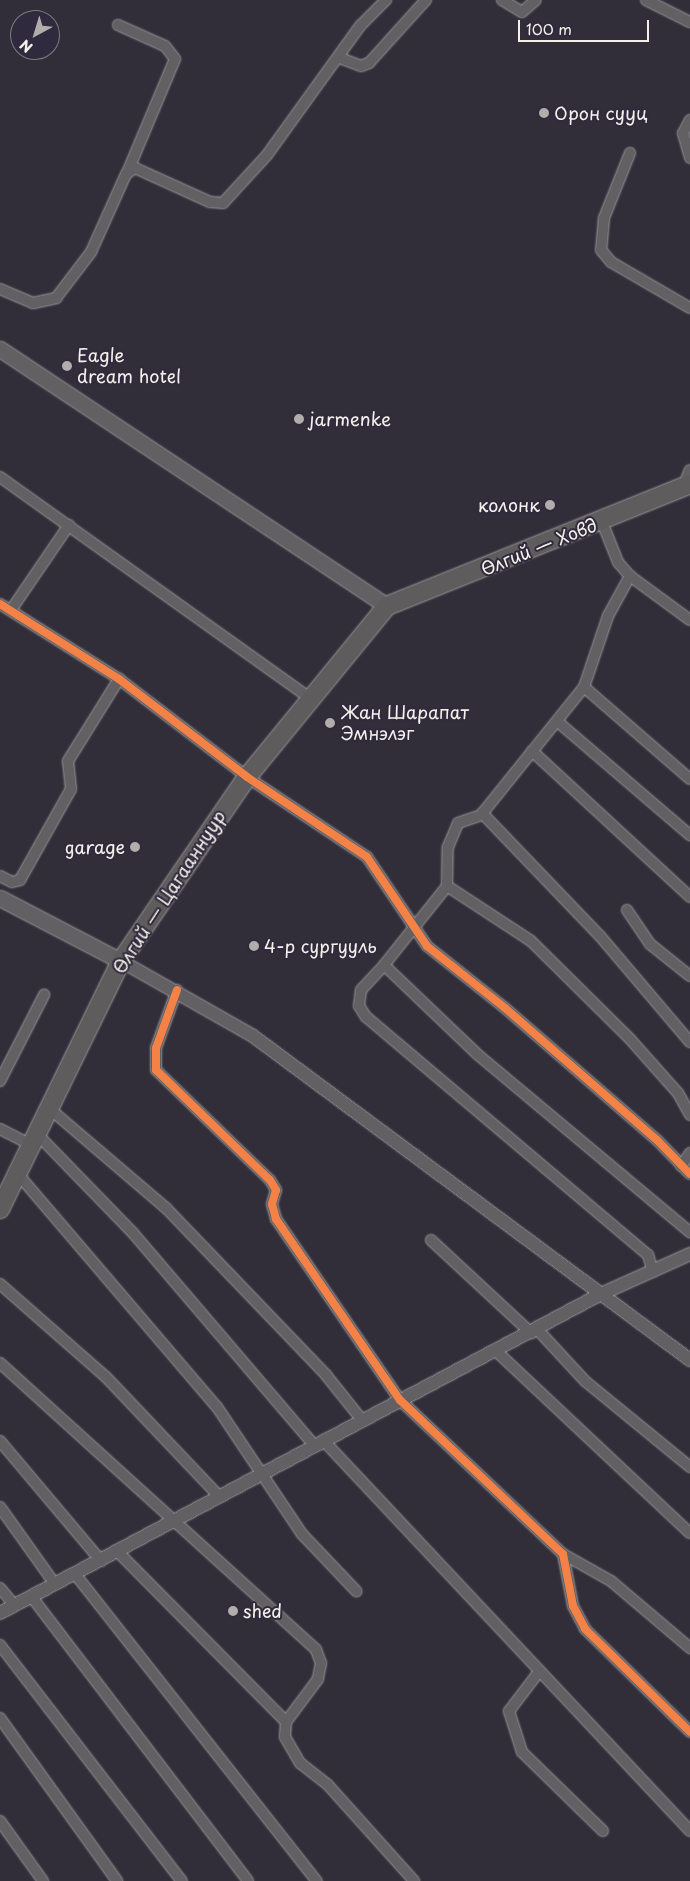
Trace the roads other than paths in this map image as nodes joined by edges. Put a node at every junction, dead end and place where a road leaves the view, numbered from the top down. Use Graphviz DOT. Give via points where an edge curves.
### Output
graph roads {
  1 [pos="386,0"];
  2 [pos="426,0"];
  3 [pos="502,0"];
  4 [pos="536,0"];
  5 [pos="646,0"];
  6 [pos="690,22"];
  7 [pos="118,25"];
  8 [pos="340,58"];
  9 [pos="690,120"];
  10 [pos="630,153"];
  11 [pos="690,158"];
  12 [pos="126,174"];
  13 [pos="0,289"];
  14 [pos="690,308"];
  15 [pos="0,349"];
  16 [pos="0,476"];
  17 [pos="688,483"];
  18 [pos="602,522"];
  19 [pos="69,525"];
  20 [pos="630,576"];
  21 [pos="0,604"];
  22 [pos="387,606"];
  23 [pos="11,610"];
  24 [pos="690,620"];
  25 [pos="119,680"];
  26 [pos="584,687"];
  27 [pos="311,699"];
  28 [pos="558,722"];
  29 [pos="532,751"];
  30 [pos="247,778"];
  31 [pos="690,779"];
  32 [pos="482,813"];
  33 [pos="690,835"];
  34 [pos="0,876"];
  35 [pos="447,886"];
  36 [pos="690,897"];
  37 [pos="0,898"];
  38 [pos="627,910"];
  39 [pos="413,929"];
  40 [pos="121,961"];
  41 [pos="384,964"];
  42 [pos="690,976"];
  43 [pos="177,990"];
  44 [pos="44,995"];
  45 [pos="690,1042"];
  46 [pos="0,1081"];
  47 [pos="50,1109"];
  48 [pos="690,1116"];
  49 [pos="0,1130"];
  50 [pos="34,1140"];
  51 [pos="690,1153"];
  52 [pos="681,1166"];
  53 [pos="17,1173"];
  54 [pos="690,1174"];
  55 [pos="0,1210"];
  56 [pos="690,1232"];
  57 [pos="431,1240"];
  58 [pos="690,1254"];
  59 [pos="653,1272"];
  60 [pos="0,1284"];
  61 [pos="601,1294"];
  62 [pos="534,1331"];
  63 [pos="495,1350"];
  64 [pos="690,1360"];
  65 [pos="0,1363"];
  66 [pos="400,1400"];
  67 [pos="362,1420"];
  68 [pos="0,1441"];
  69 [pos="319,1443"];
  70 [pos="690,1467"];
  71 [pos="260,1473"];
  72 [pos="219,1496"];
  73 [pos="0,1507"];
  74 [pos="175,1522"];
  75 [pos="690,1533"];
  76 [pos="118,1552"];
  77 [pos="564,1554"];
  78 [pos="101,1561"];
  79 [pos="75,1574"];
  80 [pos="55,1584"];
  81 [pos="0,1588"];
  82 [pos="356,1591"];
  83 [pos="31,1596"];
  84 [pos="14,1606"];
  85 [pos="0,1613"];
  86 [pos="0,1644"];
  87 [pos="690,1648"];
  88 [pos="538,1673"];
  89 [pos="0,1718"];
  90 [pos="286,1722"];
  91 [pos="690,1732"];
  92 [pos="0,1821"];
  93 [pos="603,1831"];
  94 [pos="690,1831"];
  95 [pos="43,1881"];
  96 [pos="117,1881"];
  97 [pos="182,1881"];
  98 [pos="248,1881"];
  99 [pos="317,1881"];
  100 [pos="414,1881"];
  1 -- 8 [label="street" via="360,26"];
  2 -- 8 [label="street" via="369,62 361,66"];
  3 -- 4 [label="street" via="522,12"];
  5 -- 6 [label="street"];
  7 -- 12 [label="street" via="165,46 175,59"];
  8 -- 12 [label="street" via="266,155 223,203 210,202 145,169 135,168"];
  9 -- 11 [label="street" via="683,133"];
  10 -- 14 [label="street" via="604,218 601,250 611,262"];
  12 -- 13 [label="street" via="91,252 56,298 33,303"];
  15 -- 22 [label="main road"];
  16 -- 19 [label="street"];
  17 -- 18 [label="highway, Өлгий — Ховд"];
  18 -- 20 [label="street" via="618,562"];
  18 -- 22 [label="highway, Өлгий — Ховд"];
  19 -- 23 [label="street"];
  19 -- 27 [label="street"];
  20 -- 24 [label="street"];
  20 -- 26 [label="street" via="608,616"];
  21 -- 23 [label="street"];
  22 -- 27 [label="highway, Өлгий — Цагааннуур"];
  23 -- 25 [label="street"];
  25 -- 30 [label="street"];
  25 -- 34 [label="street" via="68,761 71,789 20,880 12,882"];
  26 -- 28 [label="street"];
  26 -- 31 [label="street"];
  27 -- 30 [label="highway, Өлгий — Цагааннуур"];
  28 -- 29 [label="street"];
  28 -- 33 [label="street"];
  29 -- 32 [label="street"];
  29 -- 36 [label="street"];
  30 -- 39 [label="street" via="367,857 395,893"];
  30 -- 40 [label="highway, Өлгий — Цагааннуур"];
  32 -- 35 [label="street" via="458,823 448,847"];
  32 -- 45 [label="street" via="600,936"];
  35 -- 39 [label="street"];
  35 -- 48 [label="street" via="531,941 630,1039 678,1093"];
  37 -- 40 [label="main road"];
  38 -- 42 [label="street" via="650,944"];
  39 -- 41 [label="street"];
  39 -- 52 [label="street" via="657,1140"];
  40 -- 43 [label="street"];
  40 -- 47 [label="highway, Өлгий — Цагааннуур"];
  41 -- 56 [label="street" via="477,1054"];
  41 -- 59 [label="street" via="361,990 359,1006 366,1017 648,1255"];
  43 -- 61 [label="street" via="253,1036"];
  43 -- 66 [label="street" via="156,1048 156,1070 270,1180 276,1190 272,1204 276,1220"];
  44 -- 46 [label="street"];
  47 -- 50 [label="highway, Өлгий — Цагааннуур"];
  47 -- 67 [label="street" via="166,1208 326,1375"];
  49 -- 50 [label="street"];
  50 -- 53 [label="highway, Өлгий — Цагааннуур"];
  50 -- 69 [label="street" via="133,1233"];
  51 -- 52 [label="street"];
  52 -- 54 [label="street"];
  53 -- 55 [label="highway, Өлгий — Цагааннуур"];
  53 -- 71 [label="street" via="218,1407"];
  57 -- 62 [label="street"];
  58 -- 59 [label="street"];
  59 -- 61 [label="street"];
  60 -- 72 [label="street" via="106,1377"];
  61 -- 62 [label="street"];
  61 -- 64 [label="street"];
  62 -- 63 [label="street"];
  62 -- 70 [label="street" via="586,1381"];
  63 -- 66 [label="street"];
  63 -- 75 [label="street"];
  65 -- 74 [label="street"];
  66 -- 67 [label="street"];
  66 -- 77 [label="street"];
  67 -- 69 [label="street"];
  68 -- 78 [label="street"];
  69 -- 71 [label="street"];
  69 -- 88 [label="street"];
  71 -- 72 [label="street"];
  71 -- 82 [label="street" via="302,1534"];
  72 -- 74 [label="street"];
  73 -- 80 [label="street"];
  74 -- 76 [label="street"];
  74 -- 90 [label="street" via="316,1650 321,1663 318,1679"];
  76 -- 78 [label="street"];
  76 -- 90 [label="street"];
  77 -- 87 [label="street" via="611,1581"];
  77 -- 91 [label="street" via="574,1606 585,1629"];
  78 -- 79 [label="street"];
  79 -- 80 [label="street"];
  79 -- 99 [label="street"];
  80 -- 83 [label="street"];
  81 -- 84 [label="street"];
  83 -- 84 [label="street"];
  83 -- 98 [label="street"];
  84 -- 85 [label="street"];
  86 -- 97 [label="street"];
  88 -- 93 [label="street" via="509,1711 522,1752"];
  88 -- 94 [label="street"];
  89 -- 96 [label="street"];
  90 -- 100 [label="street" via="285,1737 300,1763 328,1785"];
  92 -- 95 [label="street"];
}
